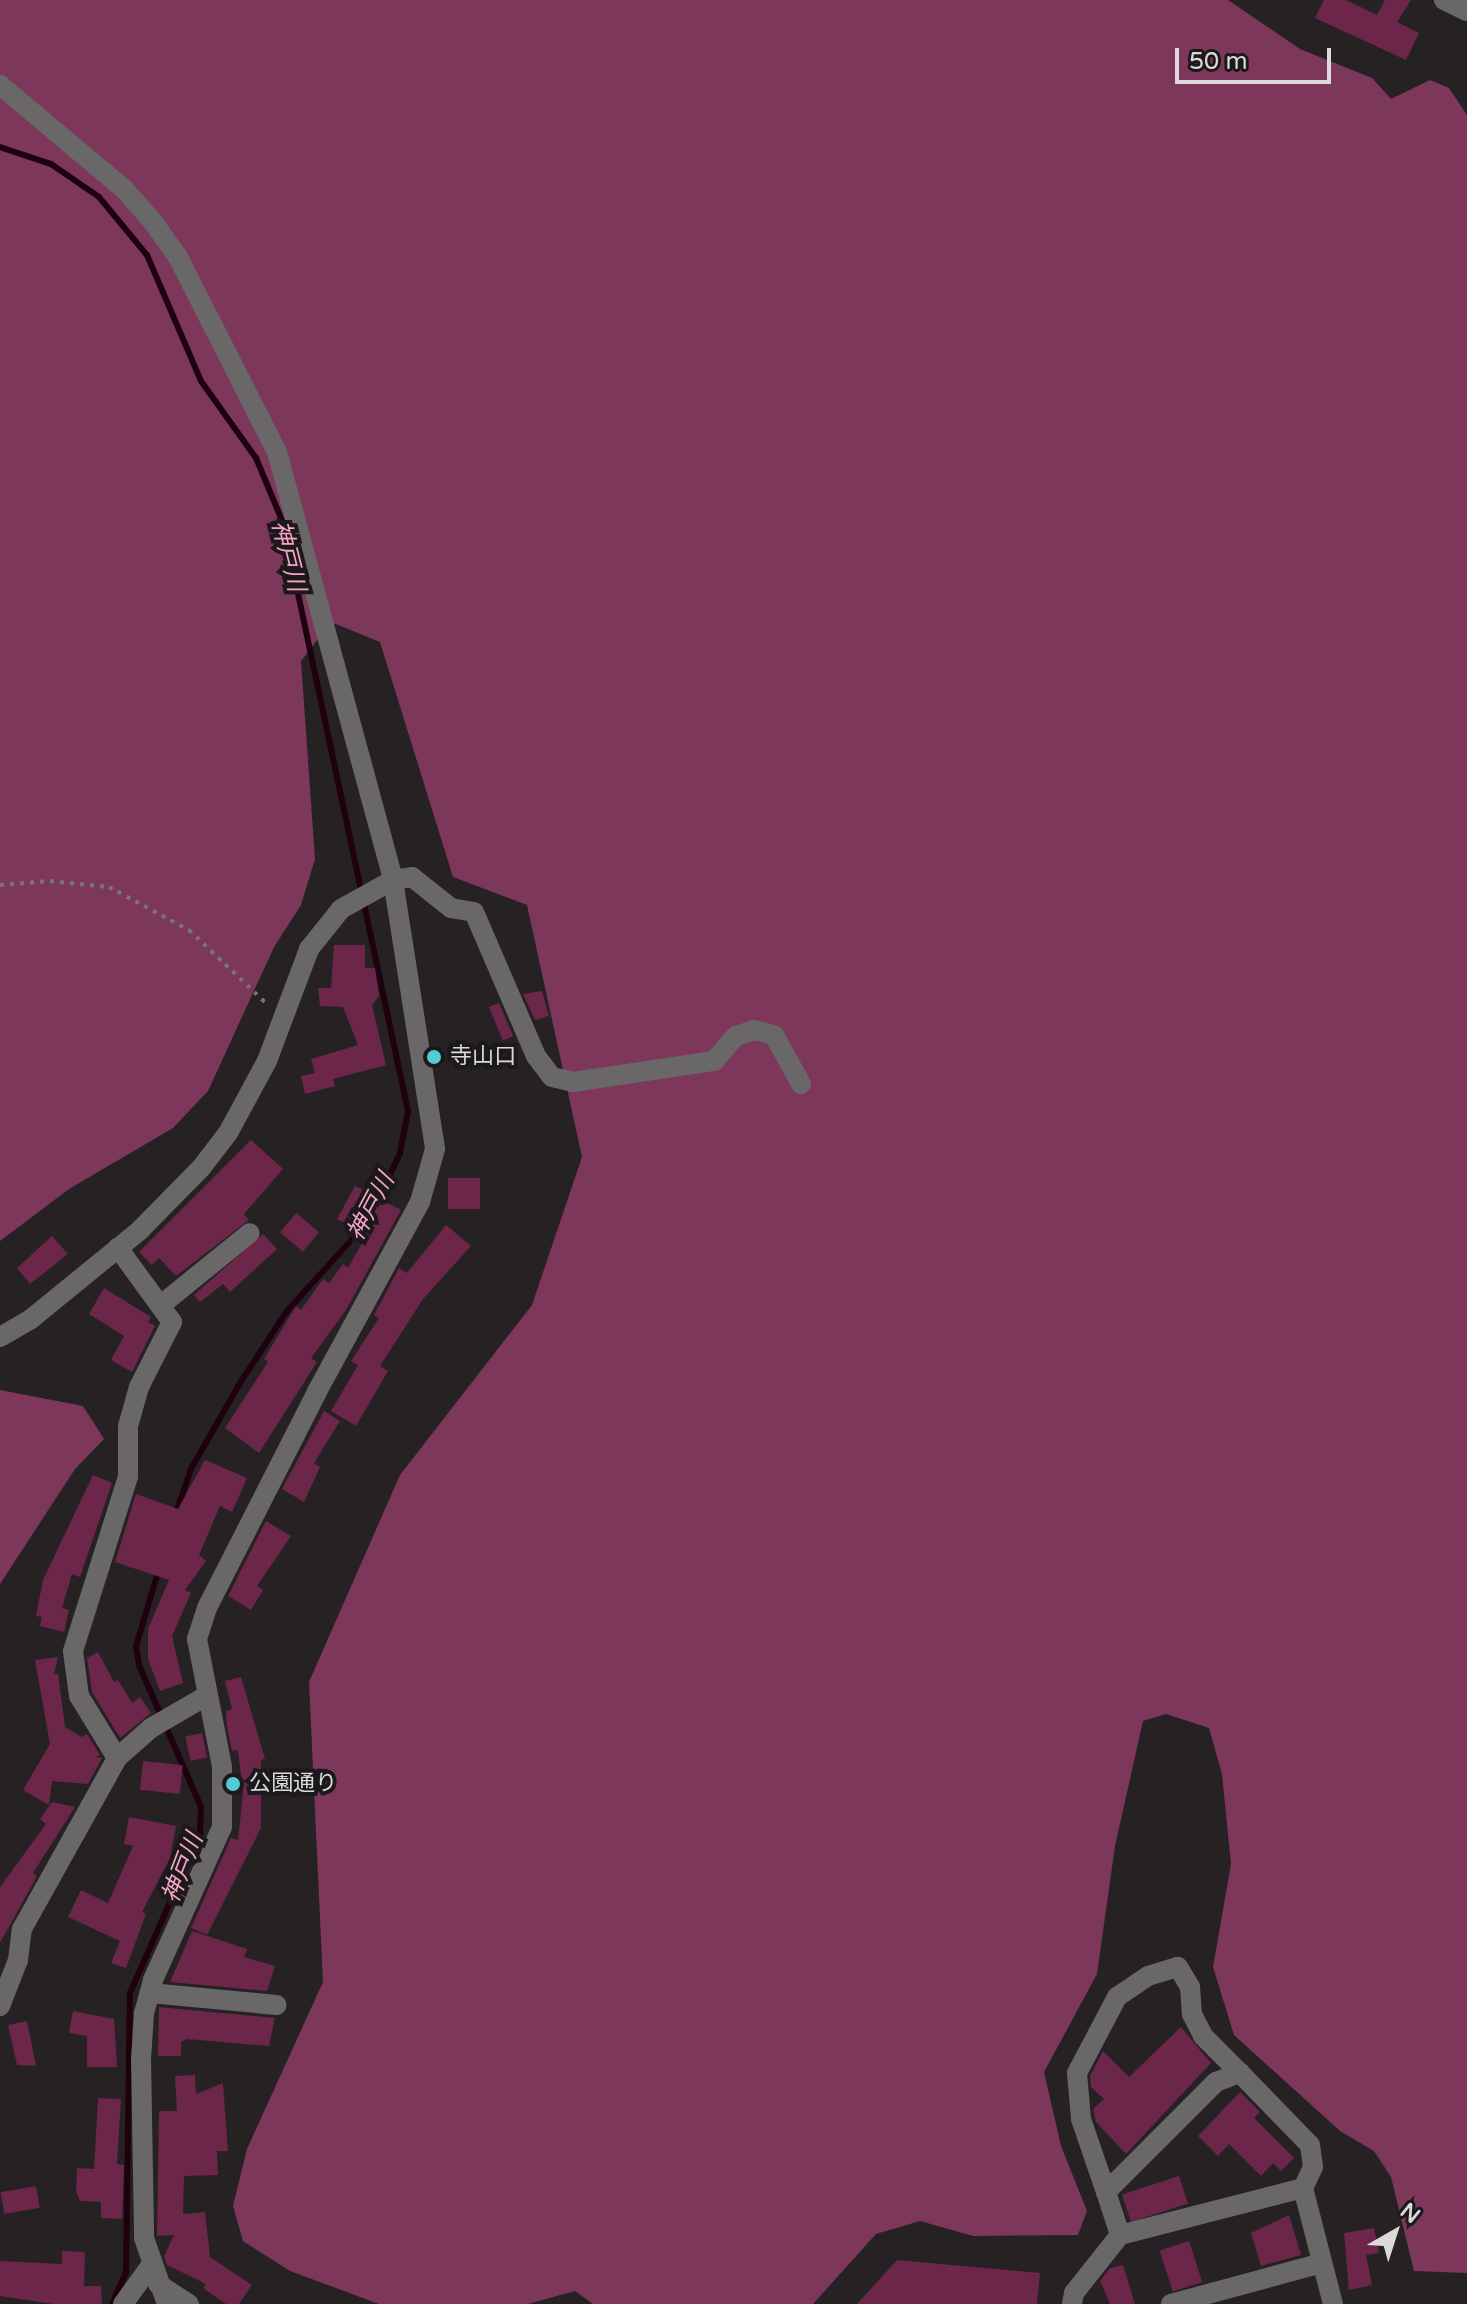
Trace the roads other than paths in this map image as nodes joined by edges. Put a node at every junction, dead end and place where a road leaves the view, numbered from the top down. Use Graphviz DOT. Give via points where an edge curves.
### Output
graph roads {
  1 [pos="1444,0"];
  2 [pos="1467,11"];
  3 [pos="0,85"];
  4 [pos="393,880"];
  5 [pos="801,1084"];
  6 [pos="250,1233"];
  7 [pos="118,1248"];
  8 [pos="161,1305"];
  9 [pos="0,1337"];
  10 [pos="206,1696"];
  11 [pos="117,1758"];
  12 [pos="150,1993"];
  13 [pos="276,2005"];
  14 [pos="0,2006"];
  15 [pos="1240,2073"];
  16 [pos="1303,2188"];
  17 [pos="1106,2192"];
  18 [pos="1120,2235"];
  19 [pos="1322,2263"];
  20 [pos="155,2274"];
  21 [pos="123,2304"];
  22 [pos="167,2304"];
  23 [pos="189,2304"];
  24 [pos="1072,2304"];
  25 [pos="1171,2304"];
  26 [pos="1333,2304"];
  1 -- 2 [label="street"];
  3 -- 4 [label="street" via="125,190 153,222 178,257 277,452"];
  4 -- 5 [label="street" via="412,877 451,908 474,912 536,1056 552,1077 573,1082 714,1061 736,1036 754,1030 774,1035"];
  4 -- 7 [label="street" via="341,909 324,928 309,949 283,1020 228,1133 201,1168"];
  4 -- 10 [label="street" via="428,1086 435,1149 432,1174 207,1608 197,1639"];
  6 -- 8 [label="street"];
  7 -- 8 [label="street"];
  7 -- 9 [label="street" via="31,1319"];
  8 -- 11 [label="street" via="172,1322 171,1331 139,1387 128,1426 128,1477 73,1651 79,1696"];
  10 -- 11 [label="street" via="151,1728"];
  10 -- 12 [label="street" via="222,1767 222,1827"];
  11 -- 14 [label="street" via="22,1929 18,1960"];
  12 -- 13 [label="street"];
  12 -- 20 [label="street" via="141,2059 141,2198"];
  15 -- 16 [label="street" via="1310,2145 1313,2167"];
  15 -- 17 [label="street" via="1216,2082"];
  15 -- 17 [label="street" via="1203,2036 1192,2014 1190,1987 1178,1967 1148,1976 1117,1997 1077,2073 1081,2119"];
  16 -- 18 [label="street"];
  16 -- 19 [label="street"];
  17 -- 18 [label="street"];
  18 -- 24 [label="street" via="1074,2293"];
  19 -- 25 [label="street"];
  19 -- 26 [label="street"];
  20 -- 21 [label="street"];
  20 -- 22 [label="street"];
  20 -- 23 [label="street"];
}
